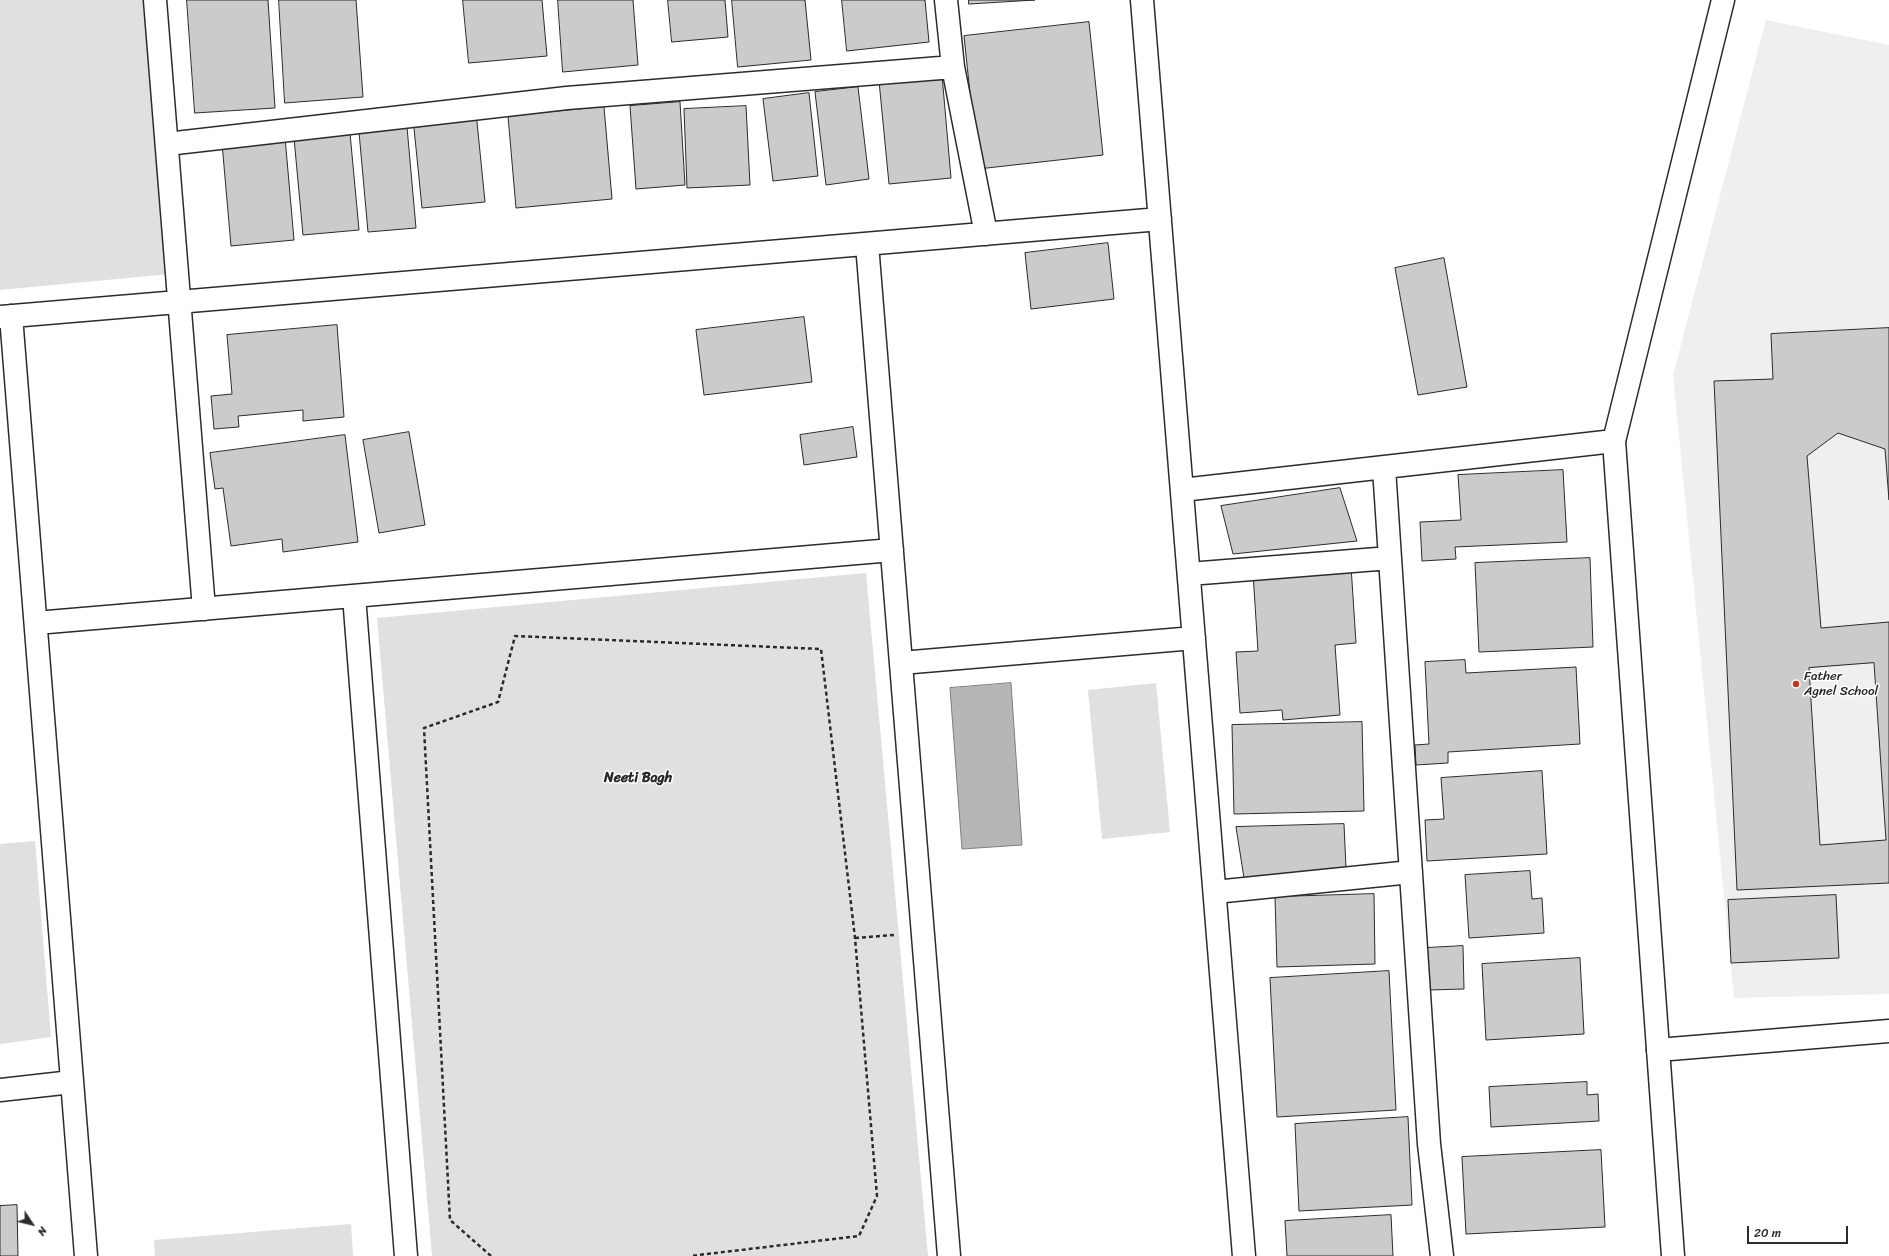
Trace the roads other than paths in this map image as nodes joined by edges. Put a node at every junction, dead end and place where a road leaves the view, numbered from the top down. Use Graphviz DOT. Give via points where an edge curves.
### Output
graph roads {
  1 [pos="155,0"];
  2 [pos="946,0"];
  3 [pos="1142,0"];
  4 [pos="1723,0"];
  5 [pos="953,67"];
  6 [pos="167,144"];
  7 [pos="1160,219"];
  8 [pos="986,234"];
  9 [pos="867,244"];
  10 [pos="179,302"];
  11 [pos="6,316"];
  12 [pos="1614,441"];
  13 [pos="1384,468"];
  14 [pos="1182,490"];
  15 [pos="892,550"];
  16 [pos="1390,558"];
  17 [pos="1189,574"];
  18 [pos="354,596"];
  19 [pos="204,609"];
  20 [pos="36,623"];
  21 [pos="1194,638"];
  22 [pos="901,663"];
  23 [pos="1411,872"];
  24 [pos="1214,892"];
  25 [pos="1889,1031"];
  26 [pos="1658,1050"];
  27 [pos="72,1082"];
  28 [pos="0,1090"];
  29 [pos="86,1256"];
  30 [pos="406,1256"];
  31 [pos="949,1256"];
  32 [pos="1244,1256"];
  33 [pos="1442,1256"];
  34 [pos="1673,1256"];
  1 -- 6 [label="street"];
  2 -- 5 [label="street"];
  3 -- 7 [label="street"];
  4 -- 12 [label="street"];
  5 -- 6 [label="street" via="567,98"];
  5 -- 8 [label="street"];
  6 -- 10 [label="street"];
  7 -- 8 [label="street"];
  7 -- 14 [label="street"];
  8 -- 9 [label="street"];
  9 -- 10 [label="street"];
  9 -- 15 [label="street"];
  10 -- 11 [label="street"];
  10 -- 19 [label="street"];
  11 -- 20 [label="street"];
  12 -- 13 [label="street"];
  12 -- 26 [label="street"];
  13 -- 14 [label="street"];
  13 -- 16 [label="street"];
  14 -- 17 [label="street"];
  15 -- 18 [label="street"];
  15 -- 22 [label="street"];
  16 -- 17 [label="street"];
  16 -- 23 [label="street"];
  17 -- 21 [label="street"];
  18 -- 19 [label="street"];
  18 -- 30 [label="street"];
  19 -- 20 [label="street"];
  20 -- 27 [label="street"];
  21 -- 22 [label="street"];
  21 -- 24 [label="street"];
  22 -- 31 [label="street"];
  23 -- 24 [label="street"];
  23 -- 33 [label="street" via="1429,1144"];
  24 -- 32 [label="street"];
  25 -- 26 [label="street"];
  26 -- 34 [label="street"];
  27 -- 28 [label="street"];
  27 -- 29 [label="street"];
}
